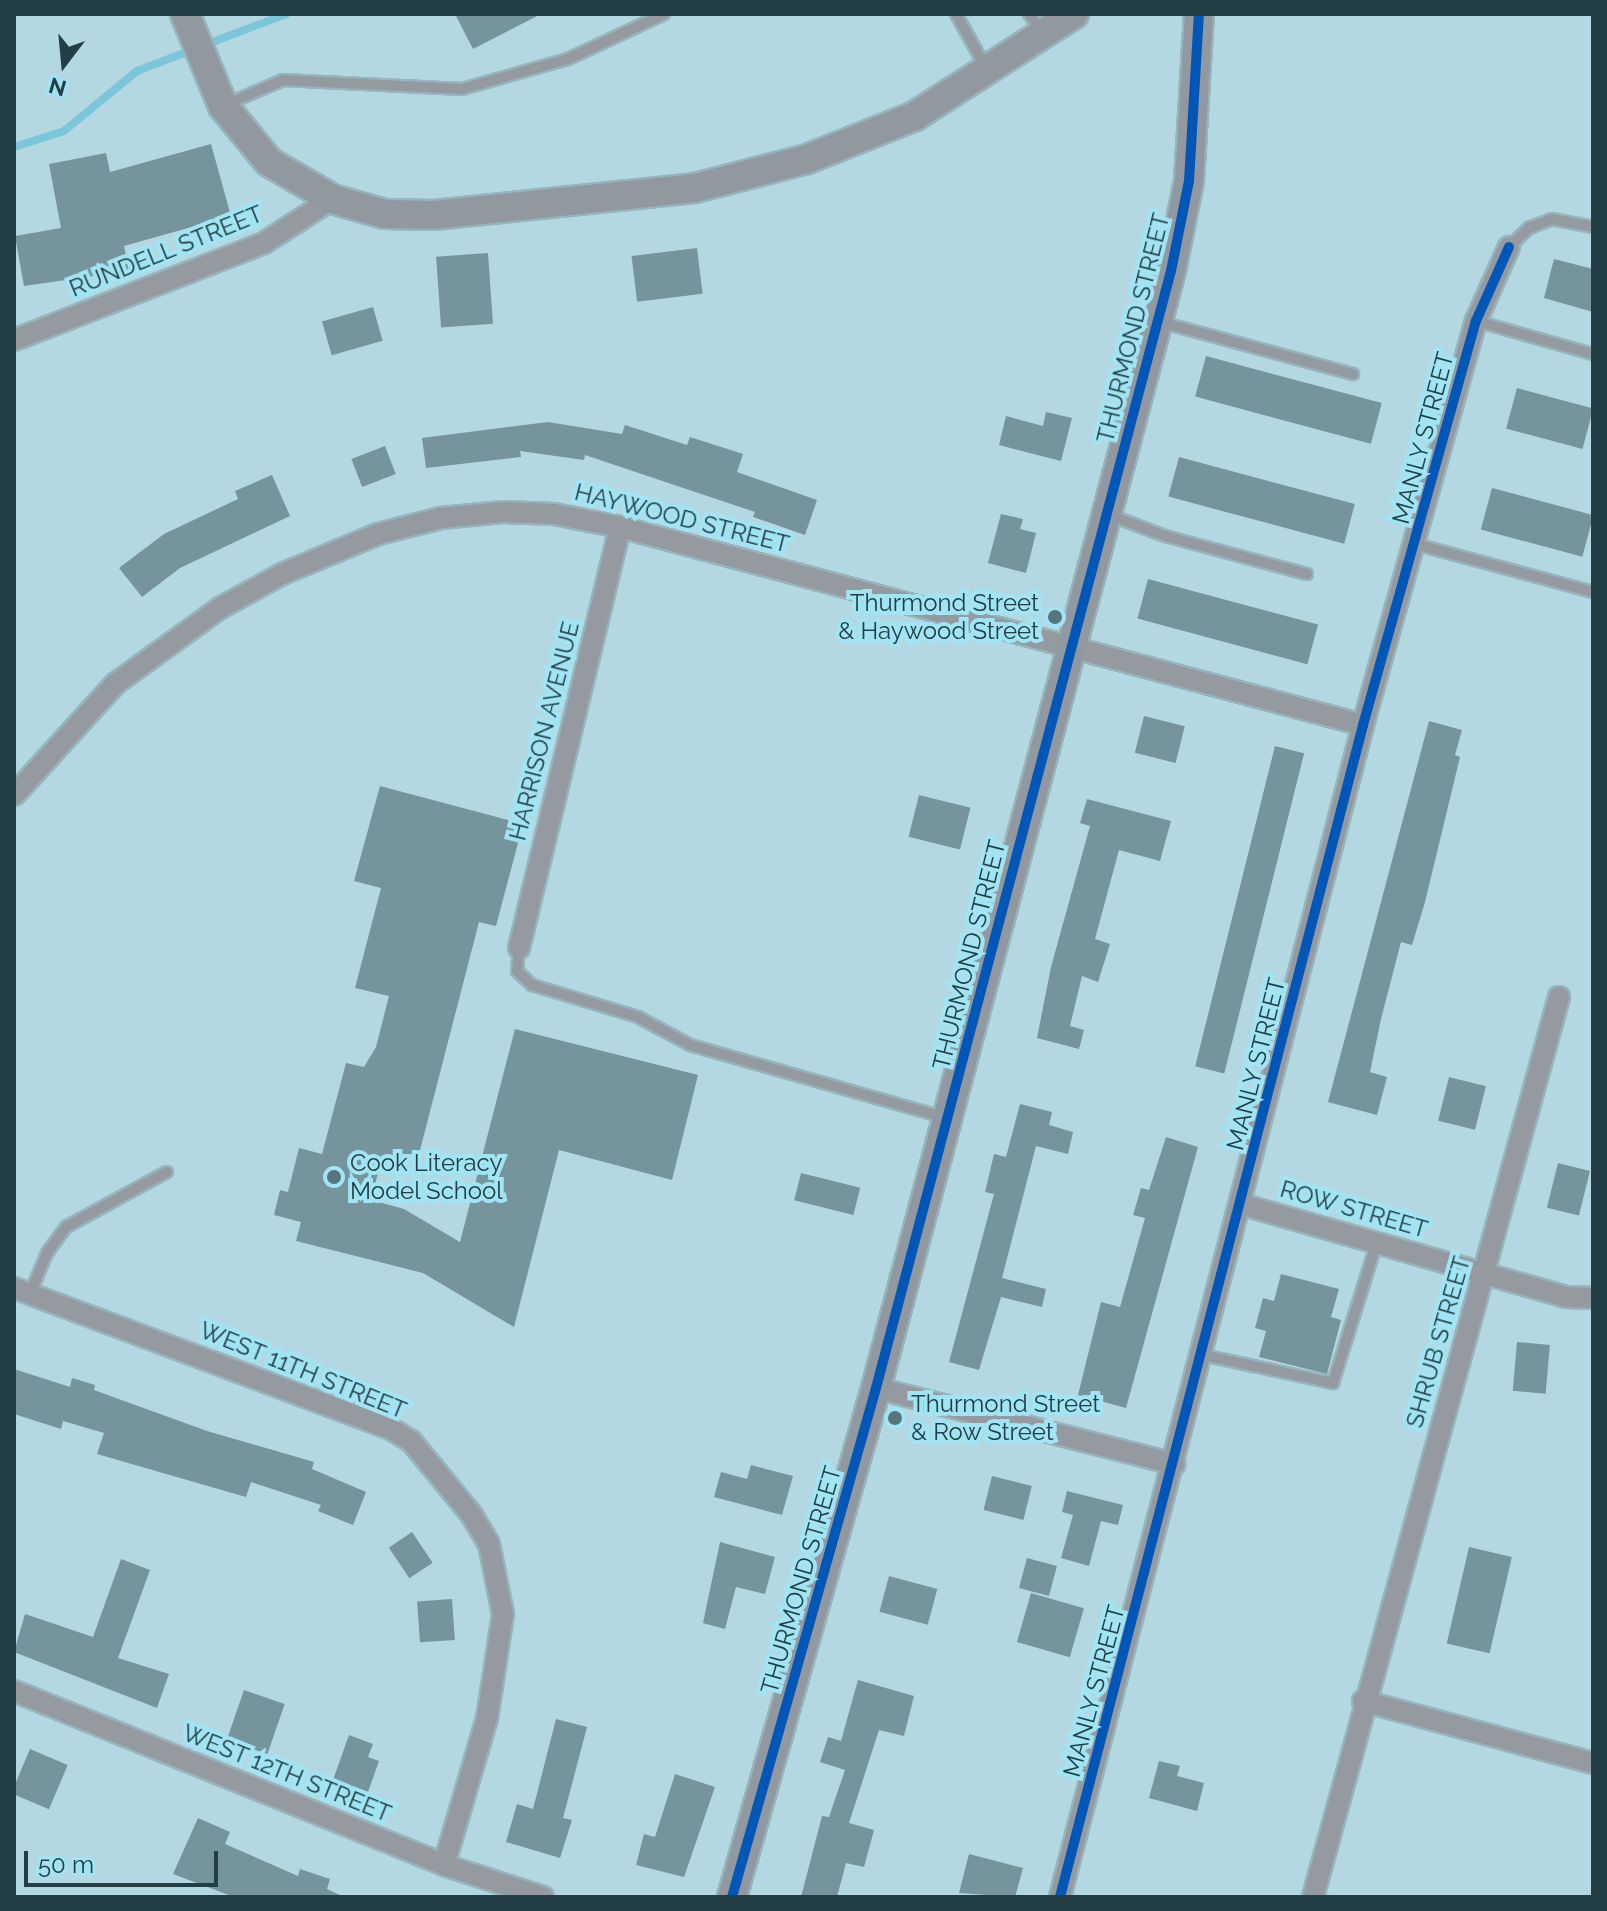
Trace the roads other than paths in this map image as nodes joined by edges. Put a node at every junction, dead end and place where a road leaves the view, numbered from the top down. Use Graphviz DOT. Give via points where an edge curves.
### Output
graph roads {
  1 [pos="664,14"];
  2 [pos="956,14"];
  3 [pos="1074,14"];
  4 [pos="1199,14"];
  5 [pos="187,17"];
  6 [pos="1037,25"];
  7 [pos="988,73"];
  8 [pos="223,106"];
  9 [pos="332,199"];
  10 [pos="1593,227"];
  11 [pos="1509,247"];
  12 [pos="1158,321"];
  13 [pos="1476,321"];
  14 [pos="14,340"];
  15 [pos="1593,354"];
  16 [pos="1353,374"];
  17 [pos="1105,514"];
  18 [pos="620,527"];
  19 [pos="1415,544"];
  20 [pos="1307,574"];
  21 [pos="1593,592"];
  22 [pos="1069,645"];
  23 [pos="1363,725"];
  24 [pos="14,795"];
  25 [pos="519,948"];
  26 [pos="1559,997"];
  27 [pos="947,1119"];
  28 [pos="167,1172"];
  29 [pos="1240,1204"];
  30 [pos="1377,1242"];
  31 [pos="1485,1272"];
  32 [pos="22,1291"];
  33 [pos="1593,1298"];
  34 [pos="1202,1355"];
  35 [pos="876,1388"];
  36 [pos="1174,1464"];
  37 [pos="14,1691"];
  38 [pos="1363,1701"];
  39 [pos="1593,1763"];
  40 [pos="444,1865"];
  41 [pos="543,1897"];
  42 [pos="732,1897"];
  43 [pos="1060,1897"];
  44 [pos="1313,1897"];
  1 -- 8 [label="lane" via="568,59 462,89 283,80"];
  2 -- 7 [label="lane"];
  3 -- 6 [label="street"];
  4 -- 12 [label="street, THURMOND STREET" via="1189,181"];
  5 -- 8 [label="street"];
  6 -- 7 [label="street"];
  7 -- 9 [label="street" via="868,137 695,188 434,215 385,214"];
  8 -- 9 [label="street" via="269,162"];
  9 -- 14 [label="street, RUNDELL STREET" via="264,243"];
  10 -- 11 [label="lane" via="1552,219 1529,228"];
  11 -- 13 [label="street, MANLY STREET"];
  12 -- 16 [label="lane"];
  12 -- 17 [label="street, THURMOND STREET"];
  13 -- 15 [label="lane"];
  13 -- 19 [label="street, MANLY STREET"];
  17 -- 20 [label="lane" via="1165,536"];
  17 -- 22 [label="street, THURMOND STREET"];
  18 -- 22 [label="street, HAYWOOD STREET"];
  18 -- 24 [label="street, HAYWOOD STREET" via="554,514 441,518 378,534 311,561 220,608 161,647 82,717"];
  18 -- 25 [label="street, HARRISON AVENUE"];
  19 -- 21 [label="lane"];
  19 -- 23 [label="street, MANLY STREET"];
  22 -- 23 [label="street, HAYWOOD STREET"];
  22 -- 27 [label="street, THURMOND STREET"];
  23 -- 29 [label="street, MANLY STREET"];
  25 -- 27 [label="lane" via="517,971 532,985 638,1017 690,1045"];
  26 -- 31 [label="street, SHRUB STREET"];
  27 -- 35 [label="street, THURMOND STREET"];
  28 -- 32 [label="lane" via="66,1227"];
  29 -- 30 [label="street, ROW STREET"];
  29 -- 34 [label="street, MANLY STREET"];
  30 -- 31 [label="street, ROW STREET"];
  30 -- 34 [label="lane" via="1333,1383"];
  31 -- 33 [label="street, ROW STREET" via="1566,1297"];
  31 -- 38 [label="street, SHRUB STREET"];
  32 -- 40 [label="street, WEST 11TH STREET" via="391,1429 411,1441 471,1514 489,1544 503,1614 487,1718"];
  34 -- 36 [label="street, MANLY STREET"];
  35 -- 36 [label="street"];
  35 -- 42 [label="street, THURMOND STREET"];
  36 -- 43 [label="street, MANLY STREET"];
  37 -- 40 [label="street, WEST 12TH STREET"];
  38 -- 39 [label="street"];
  38 -- 44 [label="street"];
  40 -- 41 [label="street, WEST 12TH STREET"];
}
